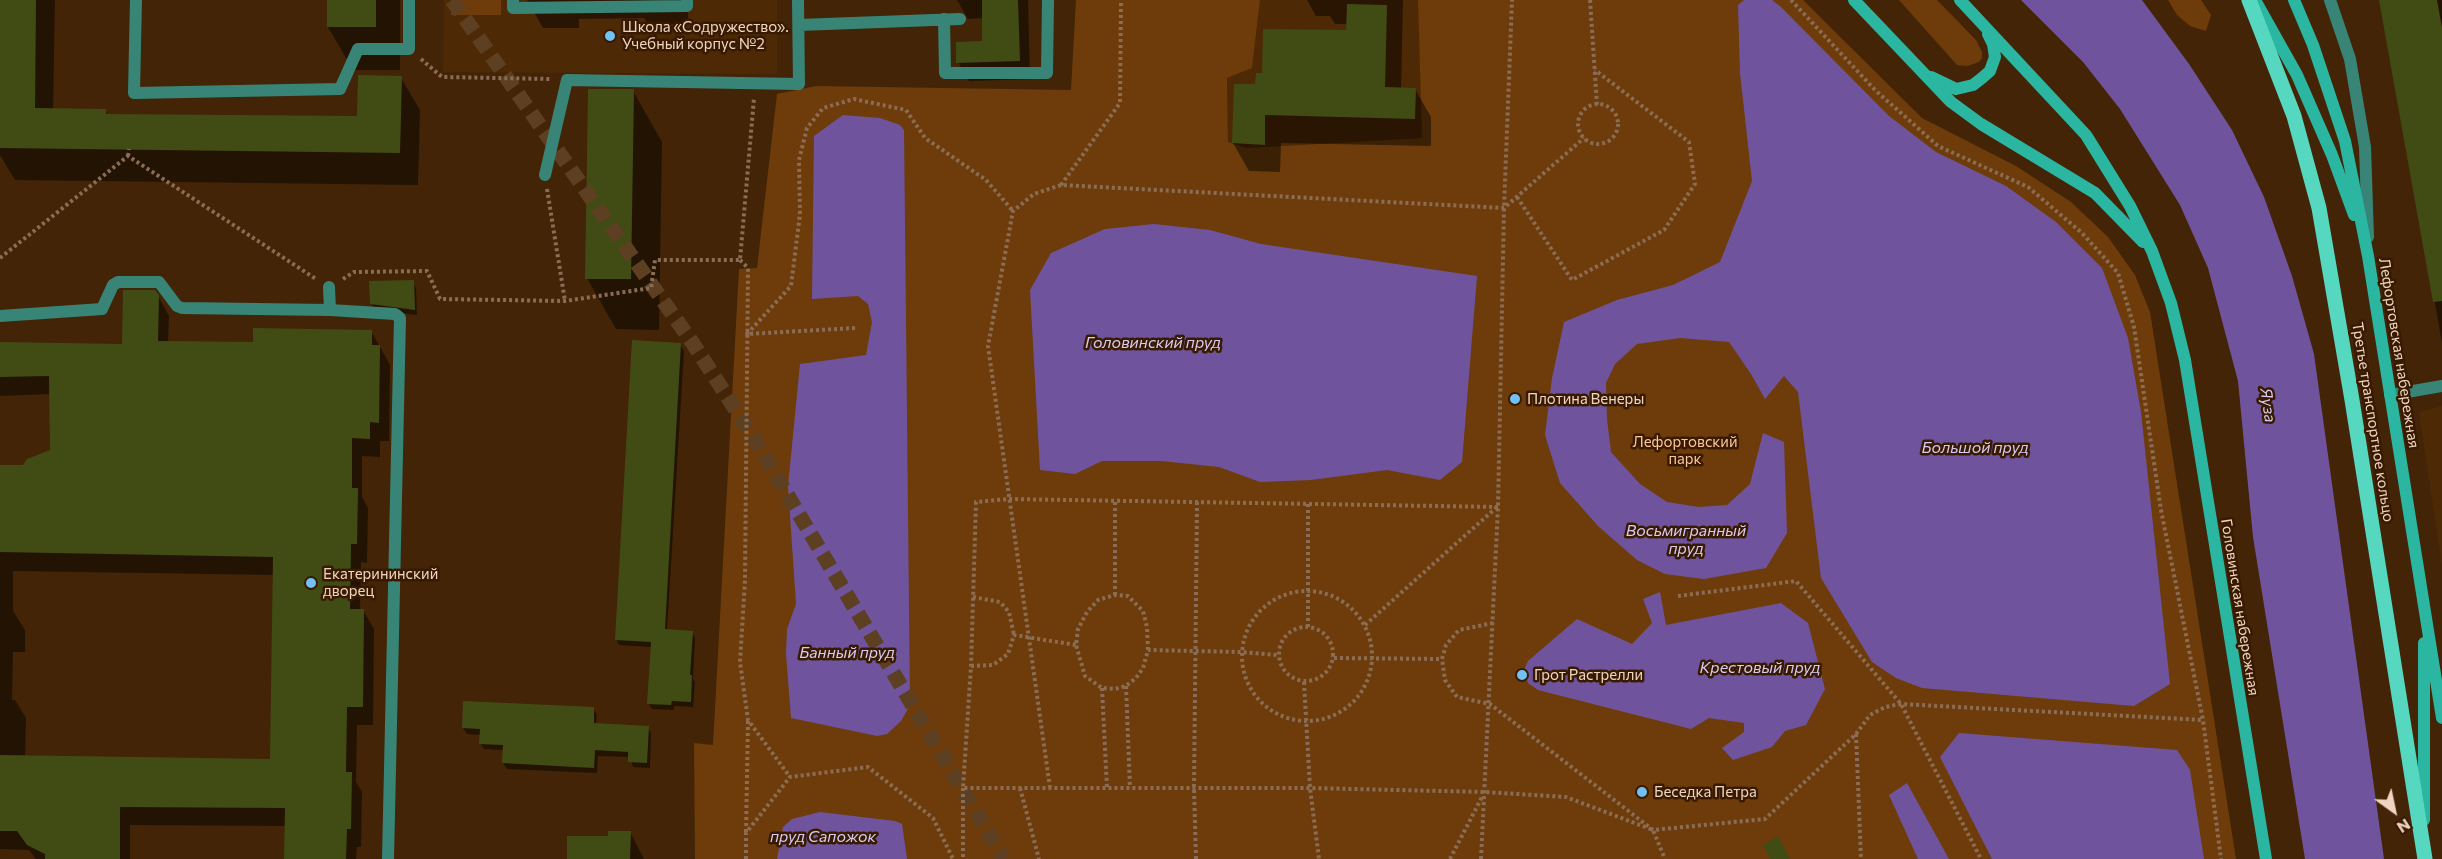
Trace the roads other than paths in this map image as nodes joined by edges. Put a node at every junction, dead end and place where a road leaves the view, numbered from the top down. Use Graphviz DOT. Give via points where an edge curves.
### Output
graph roads {
  1 [pos="136,0"];
  2 [pos="409,0"];
  3 [pos="513,0"];
  4 [pos="687,0"];
  5 [pos="798,0"];
  6 [pos="1048,0"];
  7 [pos="1854,0"];
  8 [pos="1960,0"];
  9 [pos="2249,0"];
  10 [pos="2255,0"];
  11 [pos="2294,0"];
  12 [pos="2330,0"];
  13 [pos="960,19"];
  14 [pos="944,20"];
  15 [pos="1982,22"];
  16 [pos="799,25"];
  17 [pos="1919,70"];
  18 [pos="545,175"];
  19 [pos="2152,251"];
  20 [pos="2368,256"];
  21 [pos="329,288"];
  22 [pos="330,310"];
  23 [pos="0,316"];
  24 [pos="2442,386"];
  25 [pos="2390,395"];
  26 [pos="2424,606"];
  27 [pos="2442,716"];
  28 [pos="2424,855"];
  29 [pos="388,859"];
  30 [pos="2266,859"];
  1 -- 2 [label="street" via="134,93 340,89 358,49 409,49"];
  3 -- 4 [label="street" via="513,8 687,6"];
  5 -- 16 [label="street"];
  6 -- 14 [label="street" via="1047,73 945,73"];
  7 -- 17 [label="main road"];
  8 -- 15 [label="main road, Головинская набережная"];
  9 -- 28 [label="main road, Третье транспортное кольцо" via="2294,116 2319,208"];
  10 -- 20 [label="main road" via="2297,75 2328,145"];
  11 -- 20 [label="main road, Лефортовская набережная" via="2345,141"];
  12 -- 20 [label="street" via="2350,59 2365,147"];
  13 -- 14 [label="street"];
  14 -- 16 [label="street"];
  15 -- 17 [label="main road" via="1995,57 1983,78 1956,89"];
  15 -- 19 [label="main road, Головинская набережная" via="2086,135 2130,206"];
  16 -- 18 [label="street" via="799,84 567,80"];
  17 -- 19 [label="main road" via="1951,102 1981,124 2095,193"];
  19 -- 30 [label="main road, Головинская набережная" via="2184,360"];
  20 -- 25 [label="main road, Лефортовская набережная"];
  21 -- 22 [label="street"];
  22 -- 23 [label="street" via="182,308 159,282 152,280 115,283 102,309"];
  22 -- 29 [label="street" via="395,314 400,318"];
  24 -- 25 [label="street"];
  25 -- 26 [label="main road, Лефортовская набережная"];
  26 -- 27 [label="main road, Лефортовская набережная"];
  26 -- 28 [label="main road"];
}
